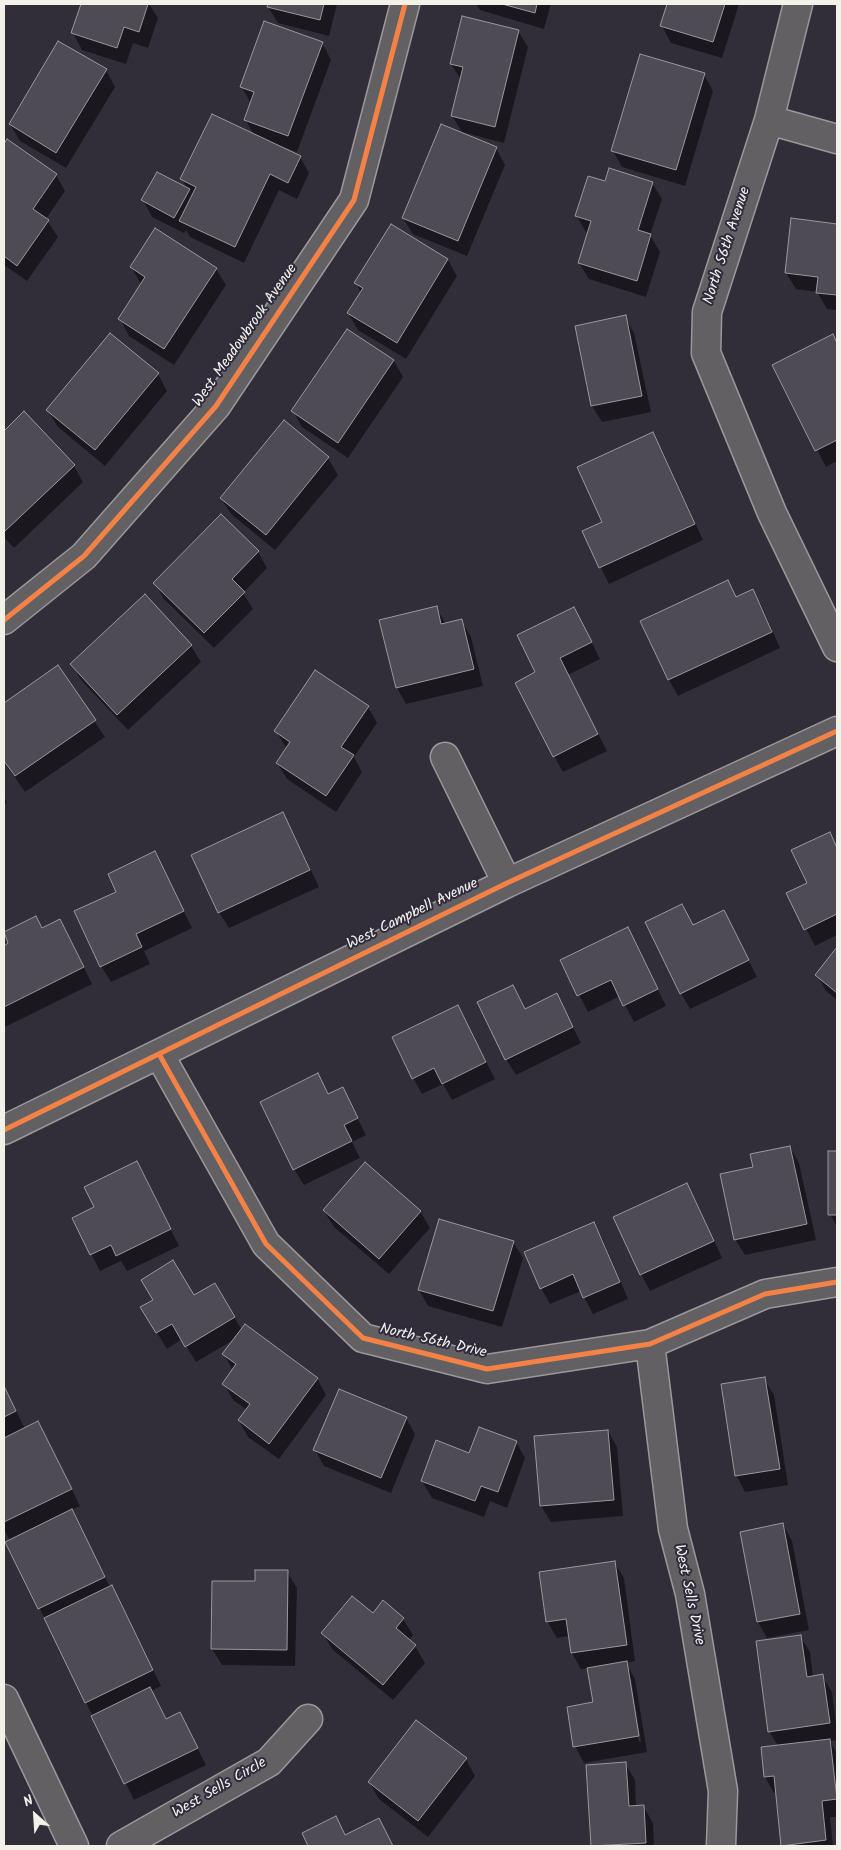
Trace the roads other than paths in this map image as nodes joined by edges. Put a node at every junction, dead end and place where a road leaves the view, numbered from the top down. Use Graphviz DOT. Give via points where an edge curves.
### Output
graph roads {
  1 [pos="404,4"];
  2 [pos="798,4"];
  3 [pos="769,120"];
  4 [pos="837,139"];
  5 [pos="4,620"];
  6 [pos="837,647"];
  7 [pos="837,731"];
  8 [pos="444,757"];
  9 [pos="506,883"];
  10 [pos="159,1054"];
  11 [pos="4,1130"];
  12 [pos="837,1282"];
  13 [pos="650,1344"];
  14 [pos="4,1699"];
  15 [pos="308,1719"];
  16 [pos="74,1846"];
  17 [pos="121,1846"];
  18 [pos="721,1846"];
  1 -- 5 [label="street, West Meadowbrook Avenue" via="354,200 216,406 84,556"];
  2 -- 3 [label="street, North 56th Avenue"];
  3 -- 4 [label="street"];
  3 -- 6 [label="street, North 56th Avenue" via="707,312 706,353 772,513"];
  7 -- 9 [label="street, West Campbell Avenue"];
  8 -- 9 [label="street"];
  9 -- 10 [label="street, West Campbell Avenue"];
  10 -- 11 [label="street, West Campbell Avenue"];
  10 -- 13 [label="street, North 56th Drive" via="266,1244 363,1338 487,1369"];
  12 -- 13 [label="street, North 56th Drive" via="765,1294"];
  13 -- 18 [label="street, West Sells Drive" via="673,1529 690,1594 723,1791"];
  14 -- 16 [label="street"];
  15 -- 17 [label="street, West Sells Circle" via="269,1762"];
}
